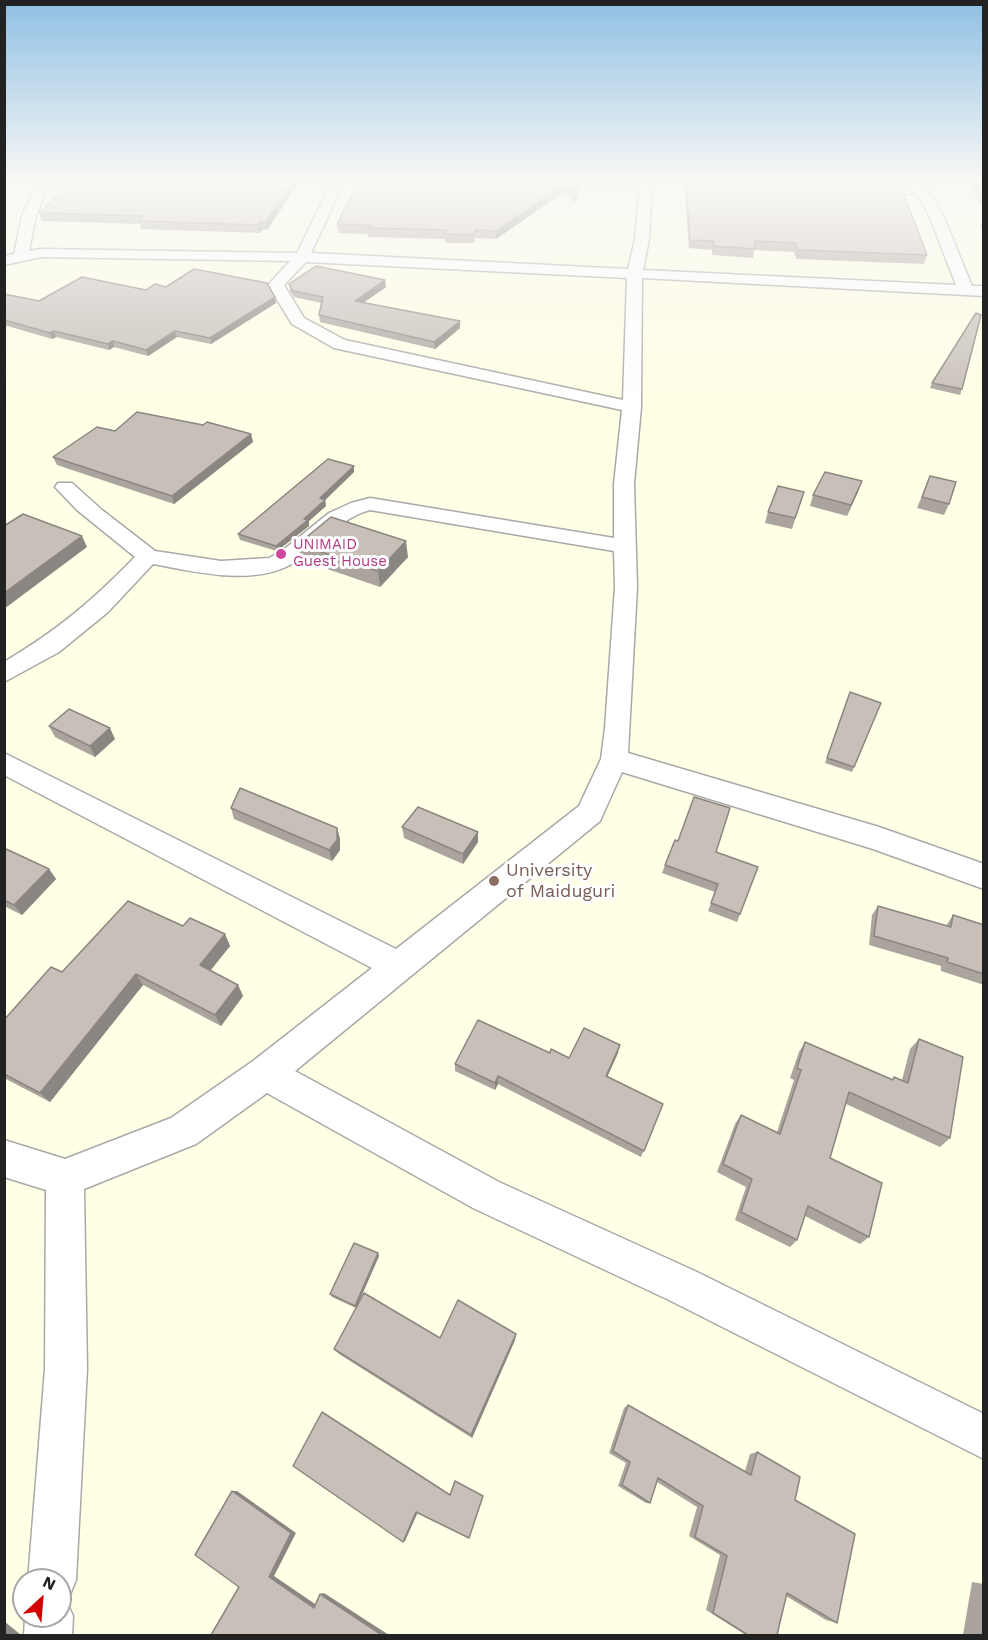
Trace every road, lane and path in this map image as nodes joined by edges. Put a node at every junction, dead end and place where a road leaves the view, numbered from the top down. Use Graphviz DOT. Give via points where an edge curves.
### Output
graph roads {
  1 [pos="301,259"];
  2 [pos="334,259"];
  3 [pos="638,259"];
  4 [pos="953,259"];
  5 [pos="635,273"];
  6 [pos="965,288"];
  7 [pos="984,291"];
  8 [pos="632,407"];
  9 [pos="65,487"];
  10 [pos="626,546"];
  11 [pos="148,556"];
  12 [pos="4,674"];
  13 [pos="614,759"];
  14 [pos="4,763"];
  15 [pos="984,877"];
  16 [pos="399,966"];
  17 [pos="265,1073"];
  18 [pos="4,1158"];
  19 [pos="65,1178"];
  20 [pos="984,1437"];
  21 [pos="53,1568"];
  1 -- 8 [label="street" via="276,285 297,321 340,344"];
  2 -- 5 [label="street"];
  3 -- 5 [label="street"];
  4 -- 6 [label="street"];
  5 -- 6 [label="street"];
  5 -- 8 [label="street"];
  6 -- 7 [label="street"];
  8 -- 10 [label="street" via="624,484"];
  9 -- 11 [label="street" via="84,508"];
  10 -- 11 [label="street" via="370,504 356,506 318,530 288,558 246,570"];
  10 -- 13 [label="street"];
  11 -- 12 [label="street" via="99,607 50,646"];
  13 -- 15 [label="street" via="879,839"];
  13 -- 16 [label="street" via="590,813"];
  14 -- 16 [label="street"];
  16 -- 17 [label="street"];
  17 -- 19 [label="street" via="183,1131"];
  17 -- 20 [label="street" via="486,1195 683,1286"];
  18 -- 19 [label="street"];
  19 -- 21 [label="street" via="66,1369"];
}
